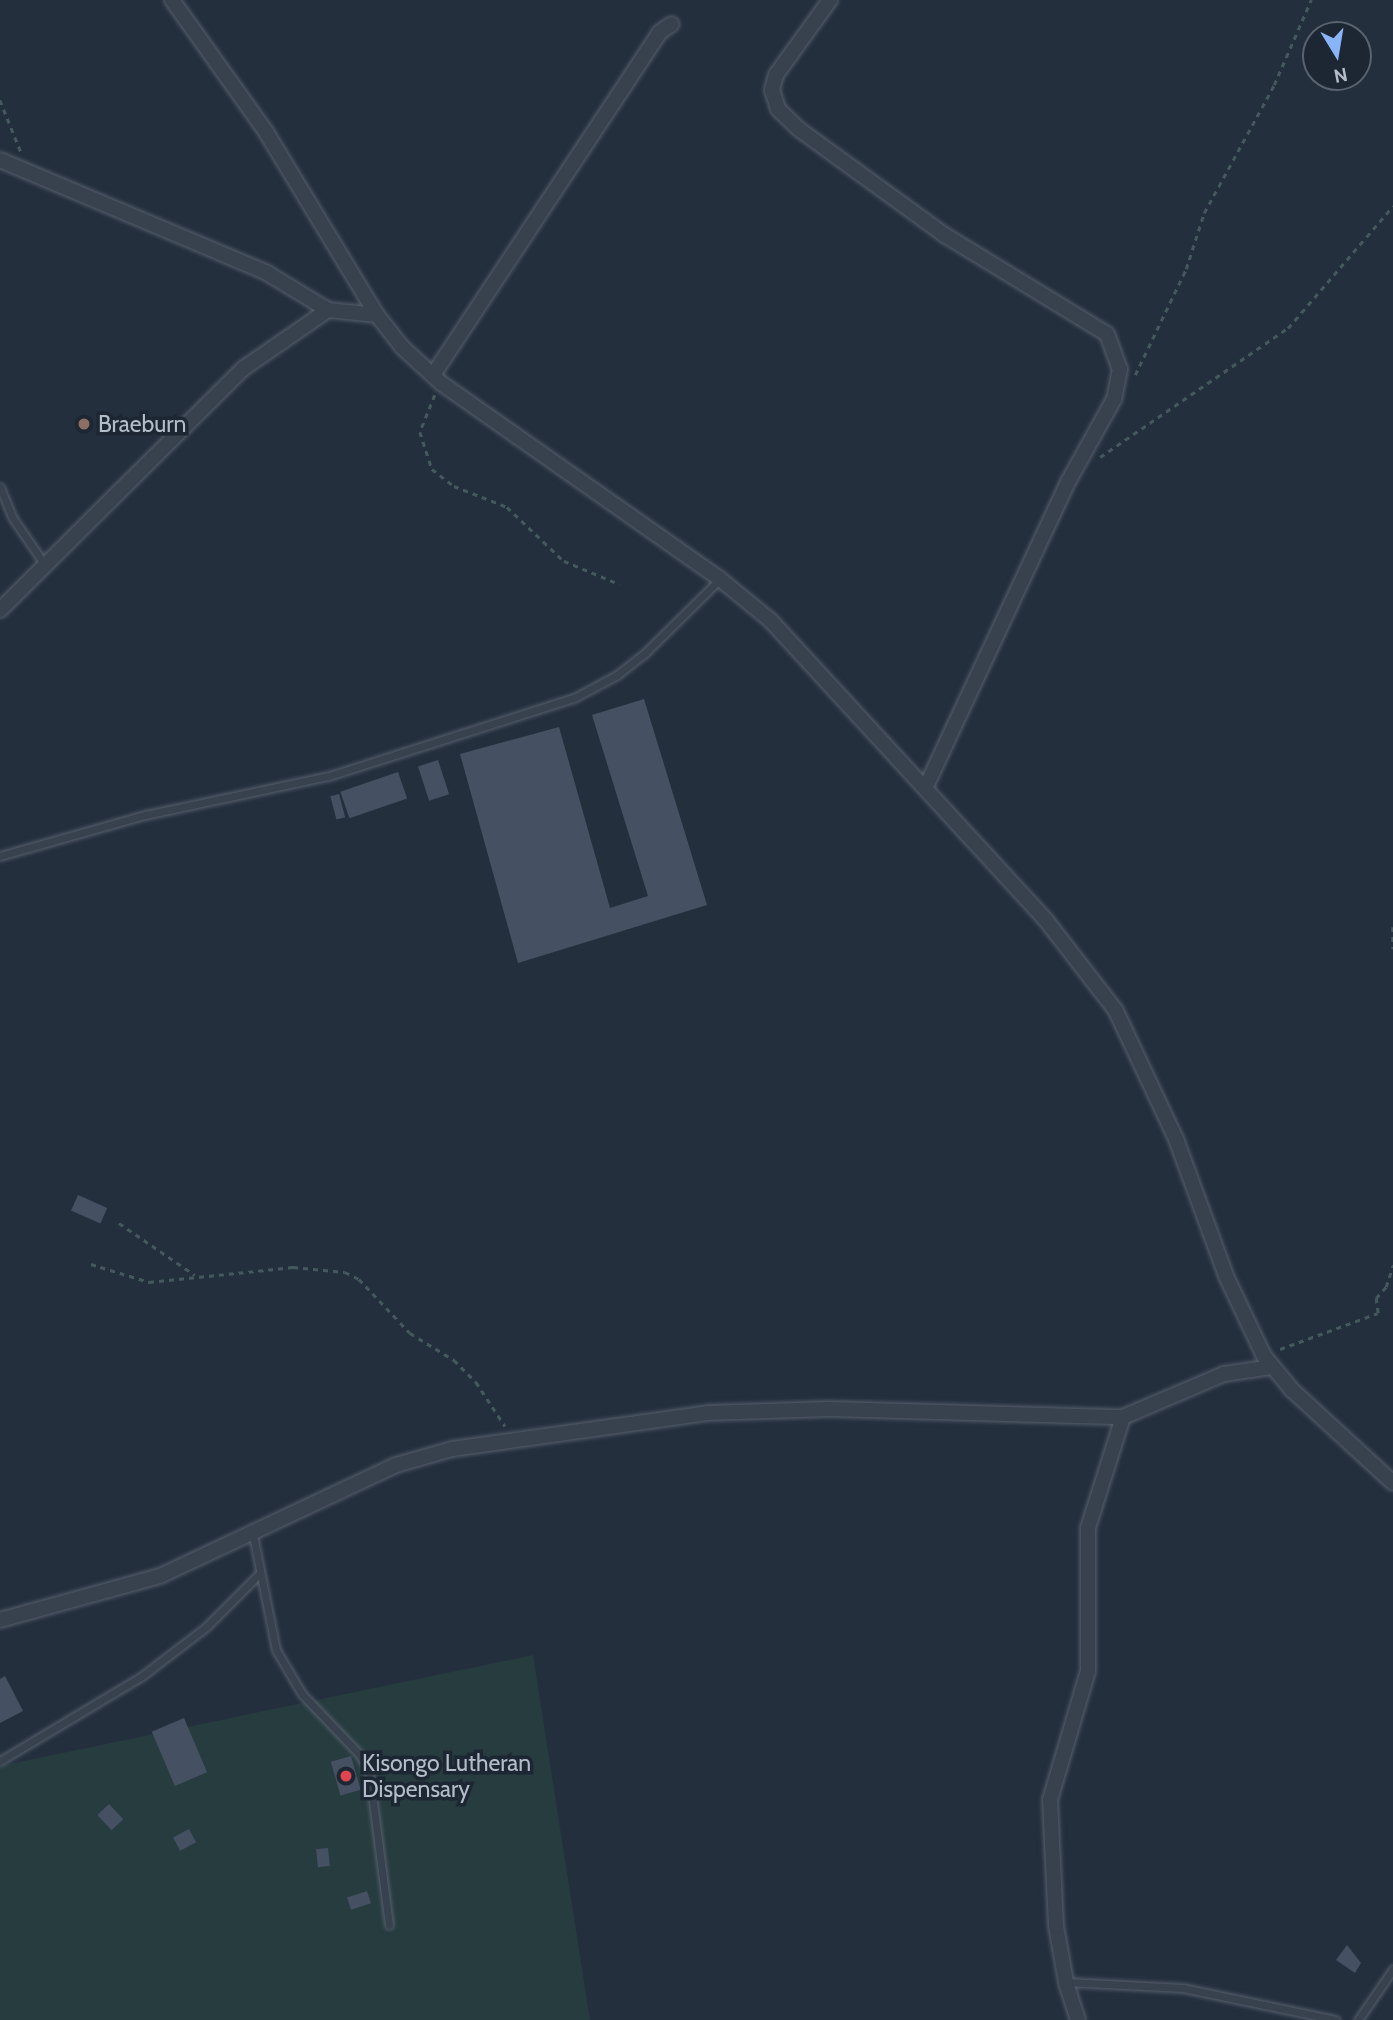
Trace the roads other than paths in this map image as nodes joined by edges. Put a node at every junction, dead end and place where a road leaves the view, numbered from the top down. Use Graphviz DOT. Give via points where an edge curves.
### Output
graph roads {
  1 [pos="172,0"];
  2 [pos="830,0"];
  3 [pos="672,24"];
  4 [pos="2,164"];
  5 [pos="328,310"];
  6 [pos="377,315"];
  7 [pos="437,379"];
  8 [pos="0,488"];
  9 [pos="45,565"];
  10 [pos="720,579"];
  11 [pos="0,610"];
  12 [pos="926,787"];
  13 [pos="0,856"];
  14 [pos="1268,1361"];
  15 [pos="1123,1418"];
  16 [pos="1393,1483"];
  17 [pos="253,1535"];
  18 [pos="259,1574"];
  19 [pos="0,1620"];
  20 [pos="0,1761"];
  21 [pos="389,1925"];
  22 [pos="1393,1969"];
  23 [pos="1066,1982"];
  24 [pos="1079,2020"];
  25 [pos="1336,2020"];
  26 [pos="1358,2020"];
  1 -- 6 [label="street" via="266,132"];
  2 -- 12 [label="street" via="776,75 772,90 778,109 943,234 1107,334 1120,369 1114,399 1068,482"];
  3 -- 7 [label="street" via="660,32"];
  4 -- 5 [label="street" via="24,168 267,273"];
  5 -- 6 [label="street"];
  5 -- 9 [label="street" via="244,368"];
  6 -- 7 [label="street" via="402,347"];
  7 -- 10 [label="street"];
  8 -- 9 [label="lane" via="12,517"];
  9 -- 11 [label="street"];
  10 -- 12 [label="street" via="818,667"];
  10 -- 13 [label="lane" via="645,653 617,675 574,698 329,776 121,821"];
  12 -- 14 [label="street" via="1045,919 1116,1011 1176,1139 1226,1276"];
  14 -- 15 [label="street" via="1224,1374"];
  14 -- 16 [label="street"];
  15 -- 17 [label="street" via="829,1409 707,1413 513,1437 396,1465"];
  15 -- 23 [label="street" via="1088,1528 1088,1671 1051,1800 1056,1926"];
  17 -- 18 [label="lane"];
  17 -- 19 [label="street" via="160,1576"];
  18 -- 20 [label="lane" via="206,1627 142,1676"];
  18 -- 21 [label="lane" via="273,1640 290,1679 369,1770"];
  22 -- 26 [label="lane"];
  23 -- 24 [label="street"];
  23 -- 25 [label="lane" via="1183,1988"];
}
